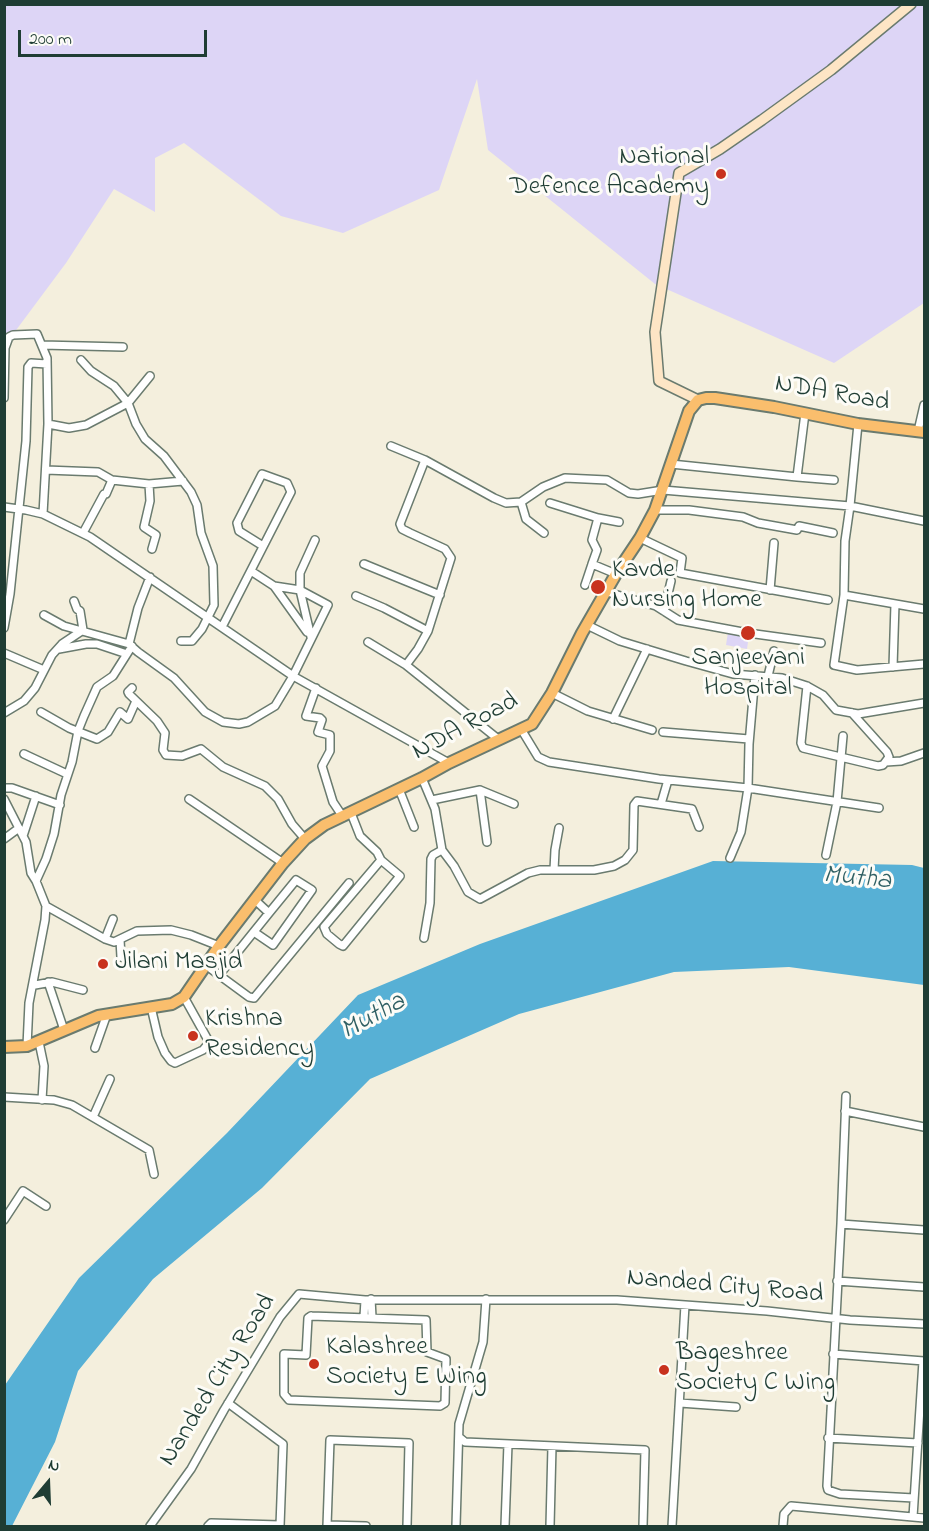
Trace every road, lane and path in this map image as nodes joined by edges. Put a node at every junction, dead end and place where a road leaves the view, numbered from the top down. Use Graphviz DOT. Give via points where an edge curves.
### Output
graph roads {
  1 [pos="911,4"];
  2 [pos="42,345"];
  3 [pos="123,347"];
  4 [pos="81,360"];
  5 [pos="47,364"];
  6 [pos="150,376"];
  7 [pos="4,398"];
  8 [pos="698,400"];
  9 [pos="128,404"];
  10 [pos="924,405"];
  11 [pos="805,413"];
  12 [pos="48,424"];
  13 [pos="858,424"];
  14 [pos="921,432"];
  15 [pos="391,446"];
  16 [pos="425,460"];
  17 [pos="671,464"];
  18 [pos="46,470"];
  19 [pos="797,477"];
  20 [pos="112,480"];
  21 [pos="834,480"];
  22 [pos="183,482"];
  23 [pos="149,484"];
  24 [pos="663,489"];
  25 [pos="521,502"];
  26 [pos="550,503"];
  27 [pos="850,506"];
  28 [pos="4,507"];
  29 [pos="19,509"];
  30 [pos="655,510"];
  31 [pos="43,514"];
  32 [pos="598,518"];
  33 [pos="924,521"];
  34 [pos="619,522"];
  35 [pos="83,533"];
  36 [pos="544,533"];
  37 [pos="834,533"];
  38 [pos="640,538"];
  39 [pos="315,540"];
  40 [pos="774,543"];
  41 [pos="263,546"];
  42 [pos="152,549"];
  43 [pos="364,564"];
  44 [pos="592,564"];
  45 [pos="251,571"];
  46 [pos="616,574"];
  47 [pos="150,577"];
  48 [pos="671,581"];
  49 [pos="585,585"];
  50 [pos="274,586"];
  51 [pos="300,590"];
  52 [pos="770,590"];
  53 [pos="607,592"];
  54 [pos="440,595"];
  55 [pos="844,595"];
  56 [pos="356,596"];
  57 [pos="828,600"];
  58 [pos="74,601"];
  59 [pos="895,604"];
  60 [pos="924,609"];
  61 [pos="664,611"];
  62 [pos="44,615"];
  63 [pos="208,617"];
  64 [pos="587,625"];
  65 [pos="222,627"];
  66 [pos="4,628"];
  67 [pos="83,630"];
  68 [pos="428,631"];
  69 [pos="311,637"];
  70 [pos="181,641"];
  71 [pos="368,642"];
  72 [pos="821,643"];
  73 [pos="130,645"];
  74 [pos="646,649"];
  75 [pos="57,650"];
  76 [pos="774,651"];
  77 [pos="4,653"];
  78 [pos="127,654"];
  79 [pos="924,664"];
  80 [pos="405,665"];
  81 [pos="893,667"];
  82 [pos="44,670"];
  83 [pos="755,675"];
  84 [pos="293,676"];
  85 [pos="768,676"];
  86 [pos="807,686"];
  87 [pos="132,688"];
  88 [pos="316,688"];
  89 [pos="552,693"];
  90 [pos="136,701"];
  91 [pos="924,703"];
  92 [pos="41,712"];
  93 [pos="4,713"];
  94 [pos="852,713"];
  95 [pos="613,719"];
  96 [pos="521,729"];
  97 [pos="652,730"];
  98 [pos="78,731"];
  99 [pos="663,732"];
  100 [pos="843,736"];
  101 [pos="498,739"];
  102 [pos="749,739"];
  103 [pos="924,753"];
  104 [pos="24,754"];
  105 [pos="841,757"];
  106 [pos="886,762"];
  107 [pos="448,763"];
  108 [pos="68,774"];
  109 [pos="422,778"];
  110 [pos="668,780"];
  111 [pos="4,788"];
  112 [pos="748,788"];
  113 [pos="399,789"];
  114 [pos="480,790"];
  115 [pos="36,796"];
  116 [pos="4,798"];
  117 [pos="189,799"];
  118 [pos="432,800"];
  119 [pos="837,802"];
  120 [pos="514,804"];
  121 [pos="661,804"];
  122 [pos="60,805"];
  123 [pos="879,808"];
  124 [pos="347,815"];
  125 [pos="414,827"];
  126 [pos="699,827"];
  127 [pos="19,828"];
  128 [pos="559,828"];
  129 [pos="23,836"];
  130 [pos="4,839"];
  131 [pos="305,839"];
  132 [pos="487,842"];
  133 [pos="442,850"];
  134 [pos="826,855"];
  135 [pos="730,858"];
  136 [pos="381,860"];
  137 [pos="283,863"];
  138 [pos="554,870"];
  139 [pos="36,881"];
  140 [pos="349,883"];
  141 [pos="255,900"];
  142 [pos="46,906"];
  143 [pos="269,913"];
  144 [pos="113,919"];
  145 [pos="254,932"];
  146 [pos="424,938"];
  147 [pos="105,939"];
  148 [pos="120,940"];
  149 [pos="219,946"];
  150 [pos="143,963"];
  151 [pos="207,966"];
  152 [pos="219,975"];
  153 [pos="48,982"];
  154 [pos="35,985"];
  155 [pos="82,990"];
  156 [pos="184,997"];
  157 [pos="147,1008"];
  158 [pos="107,1014"];
  159 [pos="64,1030"];
  160 [pos="39,1042"];
  161 [pos="27,1046"];
  162 [pos="4,1047"];
  163 [pos="95,1048"];
  164 [pos="110,1079"];
  165 [pos="846,1096"];
  166 [pos="4,1097"];
  167 [pos="42,1101"];
  168 [pos="845,1111"];
  169 [pos="93,1117"];
  170 [pos="924,1127"];
  171 [pos="154,1174"];
  172 [pos="46,1206"];
  173 [pos="4,1220"];
  174 [pos="841,1224"];
  175 [pos="924,1230"];
  176 [pos="837,1281"];
  177 [pos="924,1287"];
  178 [pos="486,1299"];
  179 [pos="368,1300"];
  180 [pos="686,1305"];
  181 [pos="368,1317"];
  182 [pos="835,1318"];
  183 [pos="924,1324"];
  184 [pos="833,1354"];
  185 [pos="924,1361"];
  186 [pos="228,1403"];
  187 [pos="680,1403"];
  188 [pos="736,1407"];
  189 [pos="459,1437"];
  190 [pos="828,1438"];
  191 [pos="918,1443"];
  192 [pos="508,1444"];
  193 [pos="552,1446"];
  194 [pos="914,1498"];
  195 [pos="913,1517"];
  196 [pos="924,1518"];
  197 [pos="280,1526"];
  198 [pos="327,1526"];
  199 [pos="150,1527"];
  200 [pos="208,1527"];
  201 [pos="366,1527"];
  202 [pos="407,1527"];
  203 [pos="456,1527"];
  204 [pos="505,1527"];
  205 [pos="550,1527"];
  206 [pos="643,1527"];
  207 [pos="672,1527"];
  208 [pos="783,1527"];
  1 -- 8 [label="street" via="831,70 720,149 679,173 655,332 659,381"];
  2 -- 3 [label="street"];
  2 -- 5 [label="street"];
  2 -- 7 [label="street" via="37,334 9,337 5,348"];
  4 -- 9 [label="street" via="114,386"];
  5 -- 12 [label="street"];
  5 -- 29 [label="street" via="31,363 28,367"];
  6 -- 9 [label="street"];
  8 -- 11 [label="main road, NDA Road" via="715,398"];
  8 -- 17 [label="main road, NDA Road" via="689,411"];
  9 -- 12 [label="street" via="87,425 69,428"];
  9 -- 22 [label="street" via="145,439"];
  10 -- 14 [label="street"];
  11 -- 13 [label="main road, NDA Road"];
  11 -- 19 [label="street"];
  12 -- 18 [label="street"];
  13 -- 14 [label="main road, NDA Road"];
  13 -- 27 [label="street"];
  15 -- 16 [label="street"];
  16 -- 25 [label="street" via="494,498 506,503"];
  16 -- 54 [label="street" via="400,524 449,553 451,558"];
  17 -- 19 [label="street"];
  17 -- 24 [label="main road, NDA Road"];
  18 -- 20 [label="street" via="99,472"];
  18 -- 31 [label="street"];
  19 -- 21 [label="street"];
  20 -- 23 [label="street"];
  20 -- 35 [label="street"];
  22 -- 23 [label="street"];
  22 -- 63 [label="street" via="197,505 201,533 213,566 214,605"];
  23 -- 42 [label="street" via="144,527 156,535"];
  24 -- 25 [label="street" via="629,493 607,480 565,478"];
  24 -- 27 [label="street"];
  24 -- 30 [label="main road, NDA Road"];
  25 -- 36 [label="street" via="526,519"];
  26 -- 32 [label="street"];
  27 -- 33 [label="street"];
  27 -- 55 [label="street"];
  28 -- 29 [label="street"];
  29 -- 31 [label="street"];
  29 -- 66 [label="street"];
  30 -- 37 [label="street" via="689,510"];
  30 -- 38 [label="main road, NDA Road"];
  31 -- 35 [label="street"];
  32 -- 34 [label="street"];
  32 -- 44 [label="street" via="592,540 597,550"];
  35 -- 47 [label="street"];
  38 -- 46 [label="main road, NDA Road"];
  38 -- 52 [label="street" via="682,558 680,573"];
  39 -- 51 [label="street" via="300,573"];
  40 -- 52 [label="street"];
  41 -- 41 [label="street" via="291,492 287,483 262,474 237,523 239,531"];
  41 -- 45 [label="street"];
  43 -- 54 [label="street"];
  44 -- 46 [label="street"];
  44 -- 49 [label="street"];
  45 -- 50 [label="street"];
  45 -- 65 [label="street"];
  46 -- 53 [label="main road, NDA Road"];
  47 -- 63 [label="street"];
  47 -- 73 [label="street"];
  48 -- 61 [label="street"];
  50 -- 51 [label="street"];
  50 -- 69 [label="street"];
  51 -- 69 [label="street"];
  51 -- 69 [label="street" via="328,605"];
  52 -- 57 [label="street"];
  53 -- 61 [label="street"];
  53 -- 64 [label="main road, NDA Road"];
  54 -- 68 [label="street"];
  55 -- 59 [label="street"];
  55 -- 81 [label="street" via="834,665 857,670"];
  56 -- 68 [label="street"];
  58 -- 67 [label="street"];
  59 -- 60 [label="street"];
  59 -- 81 [label="street"];
  61 -- 72 [label="street" via="678,620"];
  62 -- 67 [label="street" via="64,626"];
  63 -- 65 [label="street"];
  63 -- 70 [label="street" via="192,641"];
  64 -- 74 [label="street"];
  64 -- 89 [label="main road, NDA Road"];
  65 -- 84 [label="street"];
  67 -- 73 [label="street"];
  67 -- 75 [label="street"];
  68 -- 80 [label="street"];
  69 -- 84 [label="street"];
  71 -- 80 [label="street"];
  73 -- 78 [label="street"];
  73 -- 84 [label="street" via="174,678 201,709 223,722 240,724 269,712"];
  74 -- 83 [label="street" via="733,674"];
  74 -- 95 [label="street"];
  75 -- 78 [label="street" via="97,644"];
  75 -- 82 [label="street"];
  76 -- 85 [label="street"];
  77 -- 82 [label="street"];
  78 -- 98 [label="street" via="113,676 97,687"];
  79 -- 81 [label="street"];
  80 -- 101 [label="street"];
  82 -- 93 [label="street" via="31,694"];
  83 -- 85 [label="street"];
  83 -- 102 [label="street"];
  84 -- 88 [label="street"];
  85 -- 86 [label="street"];
  86 -- 94 [label="street" via="836,710"];
  86 -- 105 [label="street" via="803,748"];
  87 -- 90 [label="street" via="128,692"];
  88 -- 107 [label="street"];
  88 -- 124 [label="street" via="306,716 320,718 318,732 330,735 330,751 322,766 333,802"];
  89 -- 95 [label="street"];
  89 -- 96 [label="main road, NDA Road" via="532,724"];
  90 -- 98 [label="street" via="128,719 120,712 108,732 97,739"];
  90 -- 131 [label="street" via="165,733 166,754 182,756 201,749 217,764 265,786"];
  91 -- 94 [label="street"];
  92 -- 98 [label="street"];
  94 -- 106 [label="street" via="887,752"];
  95 -- 97 [label="street"];
  96 -- 101 [label="main road, NDA Road"];
  96 -- 110 [label="street" via="538,757 549,762"];
  98 -- 108 [label="street"];
  99 -- 102 [label="street"];
  100 -- 105 [label="street"];
  101 -- 107 [label="main road, NDA Road"];
  102 -- 112 [label="street"];
  103 -- 106 [label="street"];
  104 -- 108 [label="street"];
  105 -- 106 [label="street" via="878,765"];
  105 -- 119 [label="street"];
  107 -- 109 [label="main road, NDA Road"];
  108 -- 122 [label="street"];
  109 -- 113 [label="main road, NDA Road"];
  109 -- 118 [label="street"];
  110 -- 112 [label="street"];
  110 -- 121 [label="street"];
  111 -- 115 [label="street"];
  112 -- 119 [label="street"];
  112 -- 135 [label="street" via="741,832"];
  113 -- 124 [label="main road, NDA Road"];
  113 -- 125 [label="street"];
  114 -- 118 [label="street"];
  114 -- 120 [label="street"];
  114 -- 132 [label="street"];
  115 -- 122 [label="street"];
  115 -- 129 [label="street"];
  116 -- 127 [label="street"];
  117 -- 137 [label="street"];
  118 -- 133 [label="street"];
  119 -- 123 [label="street"];
  119 -- 134 [label="street"];
  121 -- 126 [label="street" via="692,809"];
  121 -- 138 [label="street" via="634,802 633,850 625,860 594,870"];
  122 -- 139 [label="street" via="52,843"];
  124 -- 131 [label="main road, NDA Road"];
  124 -- 136 [label="street"];
  127 -- 129 [label="street"];
  127 -- 130 [label="street"];
  128 -- 138 [label="street"];
  129 -- 139 [label="street"];
  131 -- 137 [label="main road, NDA Road"];
  133 -- 138 [label="street" via="468,892 480,899 528,873"];
  133 -- 146 [label="street" via="431,859"];
  136 -- 136 [label="street" via="324,927 343,946 400,876"];
  137 -- 141 [label="main road, NDA Road"];
  139 -- 142 [label="street"];
  140 -- 152 [label="street" via="254,998"];
  141 -- 143 [label="street"];
  141 -- 149 [label="main road, NDA Road"];
  142 -- 147 [label="street"];
  142 -- 161 [label="street" via="28,1003"];
  143 -- 145 [label="street"];
  143 -- 145 [label="street" via="296,880 312,890 273,945"];
  144 -- 147 [label="street"];
  145 -- 152 [label="street"];
  147 -- 148 [label="street"];
  148 -- 149 [label="street" via="137,931 171,930"];
  148 -- 150 [label="street" via="121,957"];
  149 -- 151 [label="main road, NDA Road"];
  151 -- 152 [label="street"];
  151 -- 156 [label="main road, NDA Road"];
  153 -- 154 [label="street"];
  153 -- 155 [label="street"];
  153 -- 159 [label="street"];
  156 -- 157 [label="main road" via="172,1004"];
  156 -- 157 [label="street" via="208,1044 175,1063 165,1053"];
  157 -- 158 [label="main road"];
  158 -- 159 [label="main road"];
  158 -- 163 [label="street"];
  159 -- 160 [label="main road"];
  160 -- 161 [label="main road"];
  160 -- 167 [label="street" via="44,1066"];
  161 -- 162 [label="main road"];
  164 -- 169 [label="street"];
  165 -- 168 [label="street"];
  166 -- 167 [label="street"];
  167 -- 169 [label="street" via="63,1101"];
  168 -- 170 [label="street"];
  168 -- 174 [label="street"];
  169 -- 171 [label="street" via="149,1150"];
  172 -- 173 [label="street" via="23,1191"];
  174 -- 175 [label="street"];
  174 -- 176 [label="street"];
  176 -- 177 [label="street"];
  176 -- 182 [label="street"];
  178 -- 179 [label="street, Nanded City Road"];
  178 -- 180 [label="street, Nanded City Road"];
  178 -- 189 [label="street" via="483,1342 459,1424"];
  179 -- 181 [label="street"];
  179 -- 186 [label="street, Nanded City Road" via="299,1294"];
  180 -- 182 [label="street, Nanded City Road"];
  180 -- 187 [label="street"];
  181 -- 181 [label="street" via="427,1321 427,1352 446,1358 443,1406 311,1402 285,1397 284,1354 306,1355 308,1317"];
  182 -- 183 [label="street, Nanded City Road"];
  182 -- 184 [label="street"];
  184 -- 185 [label="street"];
  184 -- 190 [label="street"];
  185 -- 191 [label="street"];
  186 -- 197 [label="street" via="284,1444"];
  186 -- 199 [label="street, Nanded City Road" via="191,1469"];
  187 -- 188 [label="street"];
  187 -- 207 [label="street"];
  189 -- 192 [label="street" via="465,1442"];
  189 -- 203 [label="street"];
  190 -- 191 [label="street"];
  190 -- 194 [label="street" via="828,1490"];
  191 -- 194 [label="street"];
  192 -- 193 [label="street"];
  192 -- 204 [label="street"];
  193 -- 205 [label="street"];
  193 -- 206 [label="street" via="645,1450"];
  194 -- 195 [label="street"];
  195 -- 196 [label="street"];
  195 -- 208 [label="street" via="791,1506 784,1514"];
  197 -- 200 [label="street" via="211,1523"];
  198 -- 201 [label="street"];
  198 -- 202 [label="street" via="330,1440 409,1443"];
}
